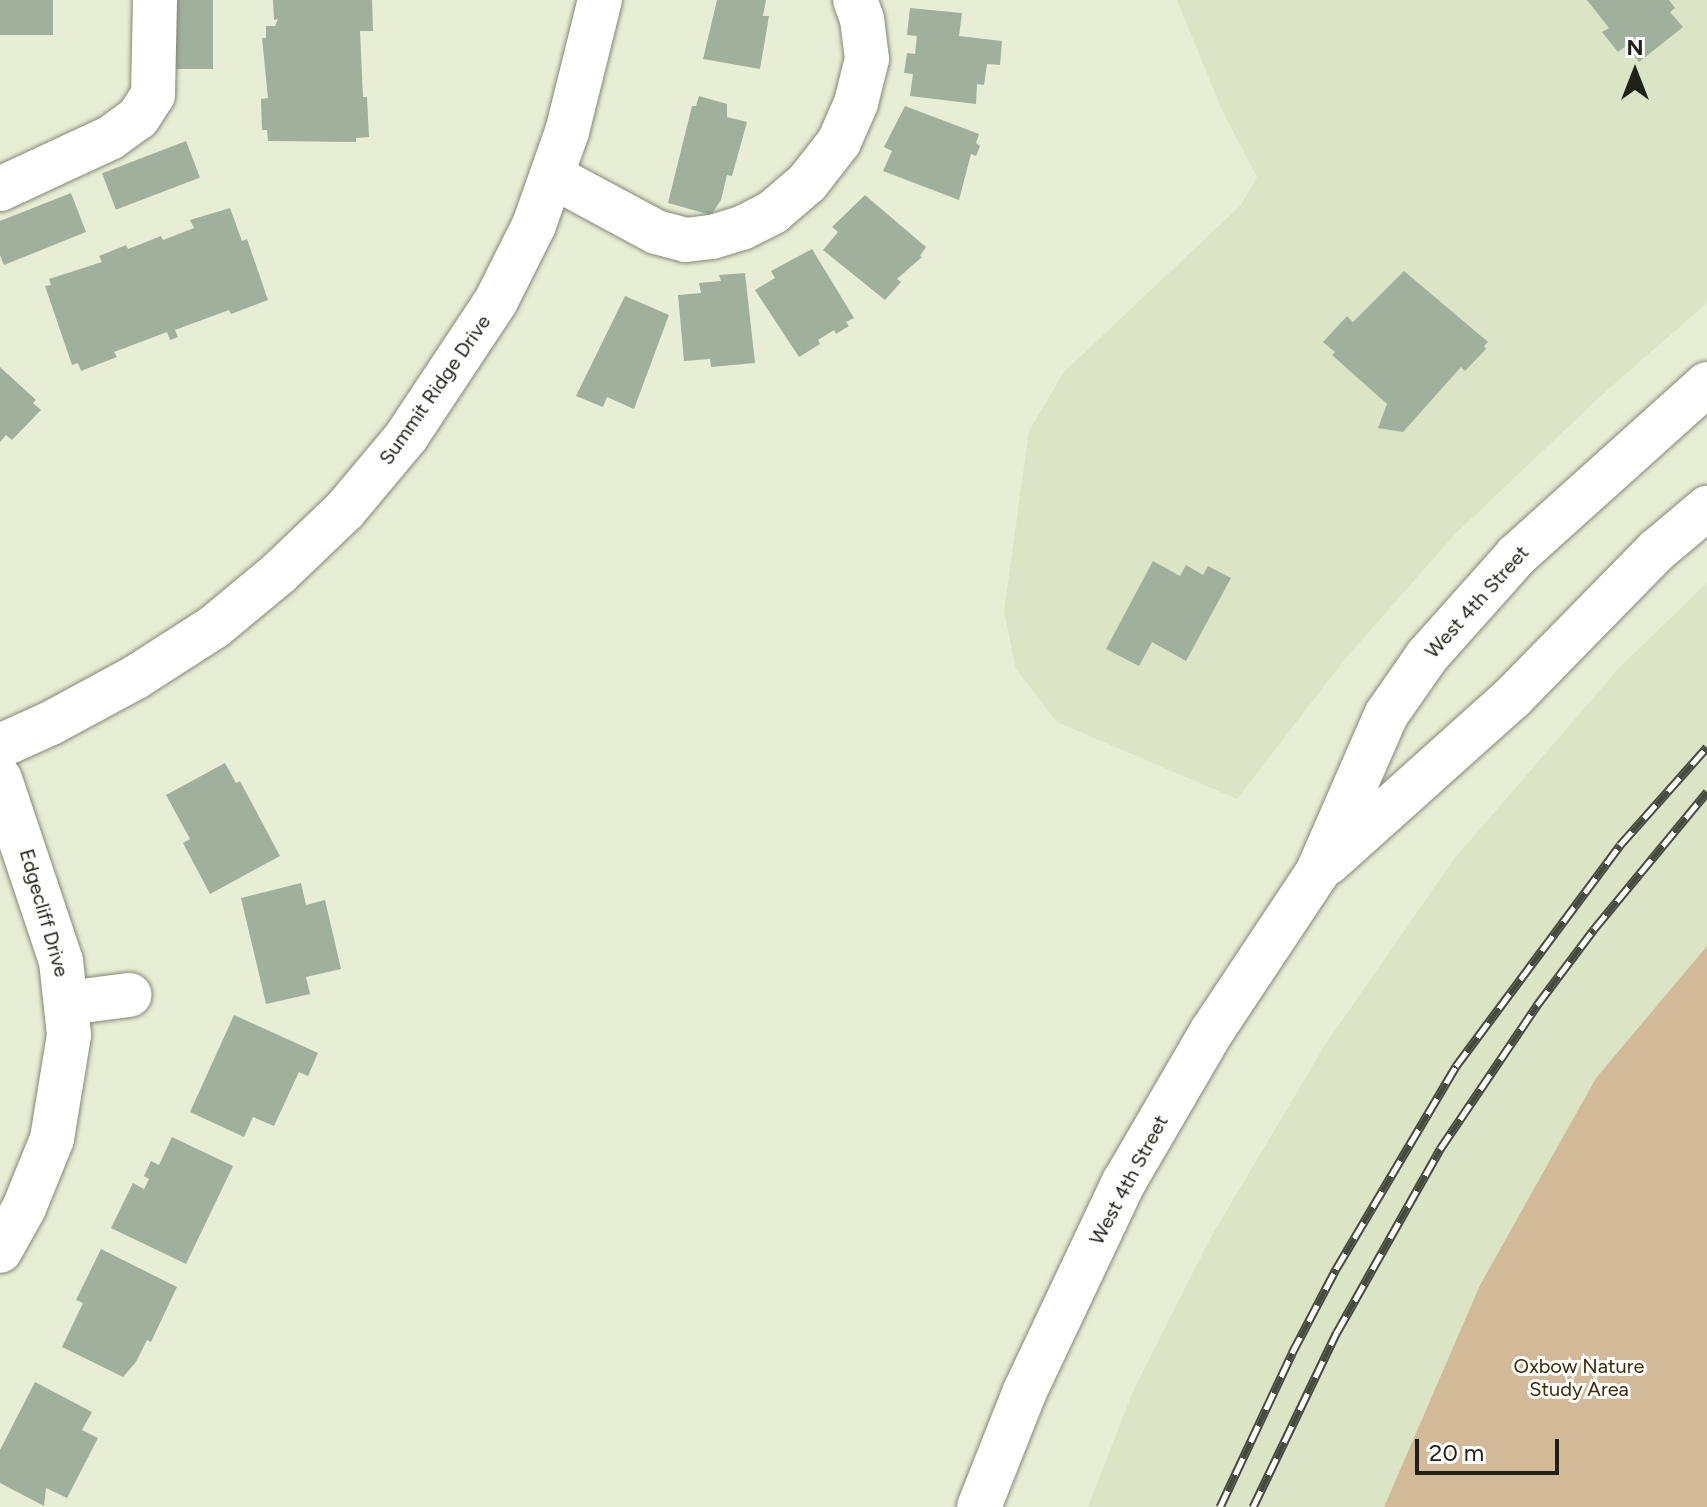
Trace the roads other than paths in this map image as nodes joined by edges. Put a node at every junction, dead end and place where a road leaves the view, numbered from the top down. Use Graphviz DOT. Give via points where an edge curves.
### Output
graph roads {
  1 [pos="155,0"];
  2 [pos="600,0"];
  3 [pos="855,0"];
  4 [pos="552,176"];
  5 [pos="0,189"];
  6 [pos="1707,384"];
  7 [pos="1707,508"];
  8 [pos="0,746"];
  9 [pos="0,779"];
  10 [pos="1317,873"];
  11 [pos="129,995"];
  12 [pos="67,1003"];
  13 [pos="0,1251"];
  14 [pos="979,1507"];
  1 -- 5 [label="main road" via="153,95 138,118 110,138"];
  2 -- 4 [label="main road, Summit Ridge Drive"];
  3 -- 4 [label="main road" via="867,59 856,103 839,142 807,183 773,212 742,228 686,240 656,232"];
  4 -- 8 [label="main road, Summit Ridge Drive" via="528,238 467,348 406,437 345,510 214,627 136,677"];
  6 -- 10 [label="main road, West 4th Street" via="1516,556 1427,656 1386,715"];
  7 -- 10 [label="main road, West 4th Street" via="1656,551 1512,698"];
  9 -- 12 [label="main road, Edgecliff Drive" via="41,891"];
  10 -- 14 [label="main road, West 4th Street" via="1212,1031 1124,1182 1025,1391"];
  11 -- 12 [label="main road, Edgecliff Drive"];
  12 -- 13 [label="main road, Edgecliff Drive" via="65,1077 52,1139"];
}
